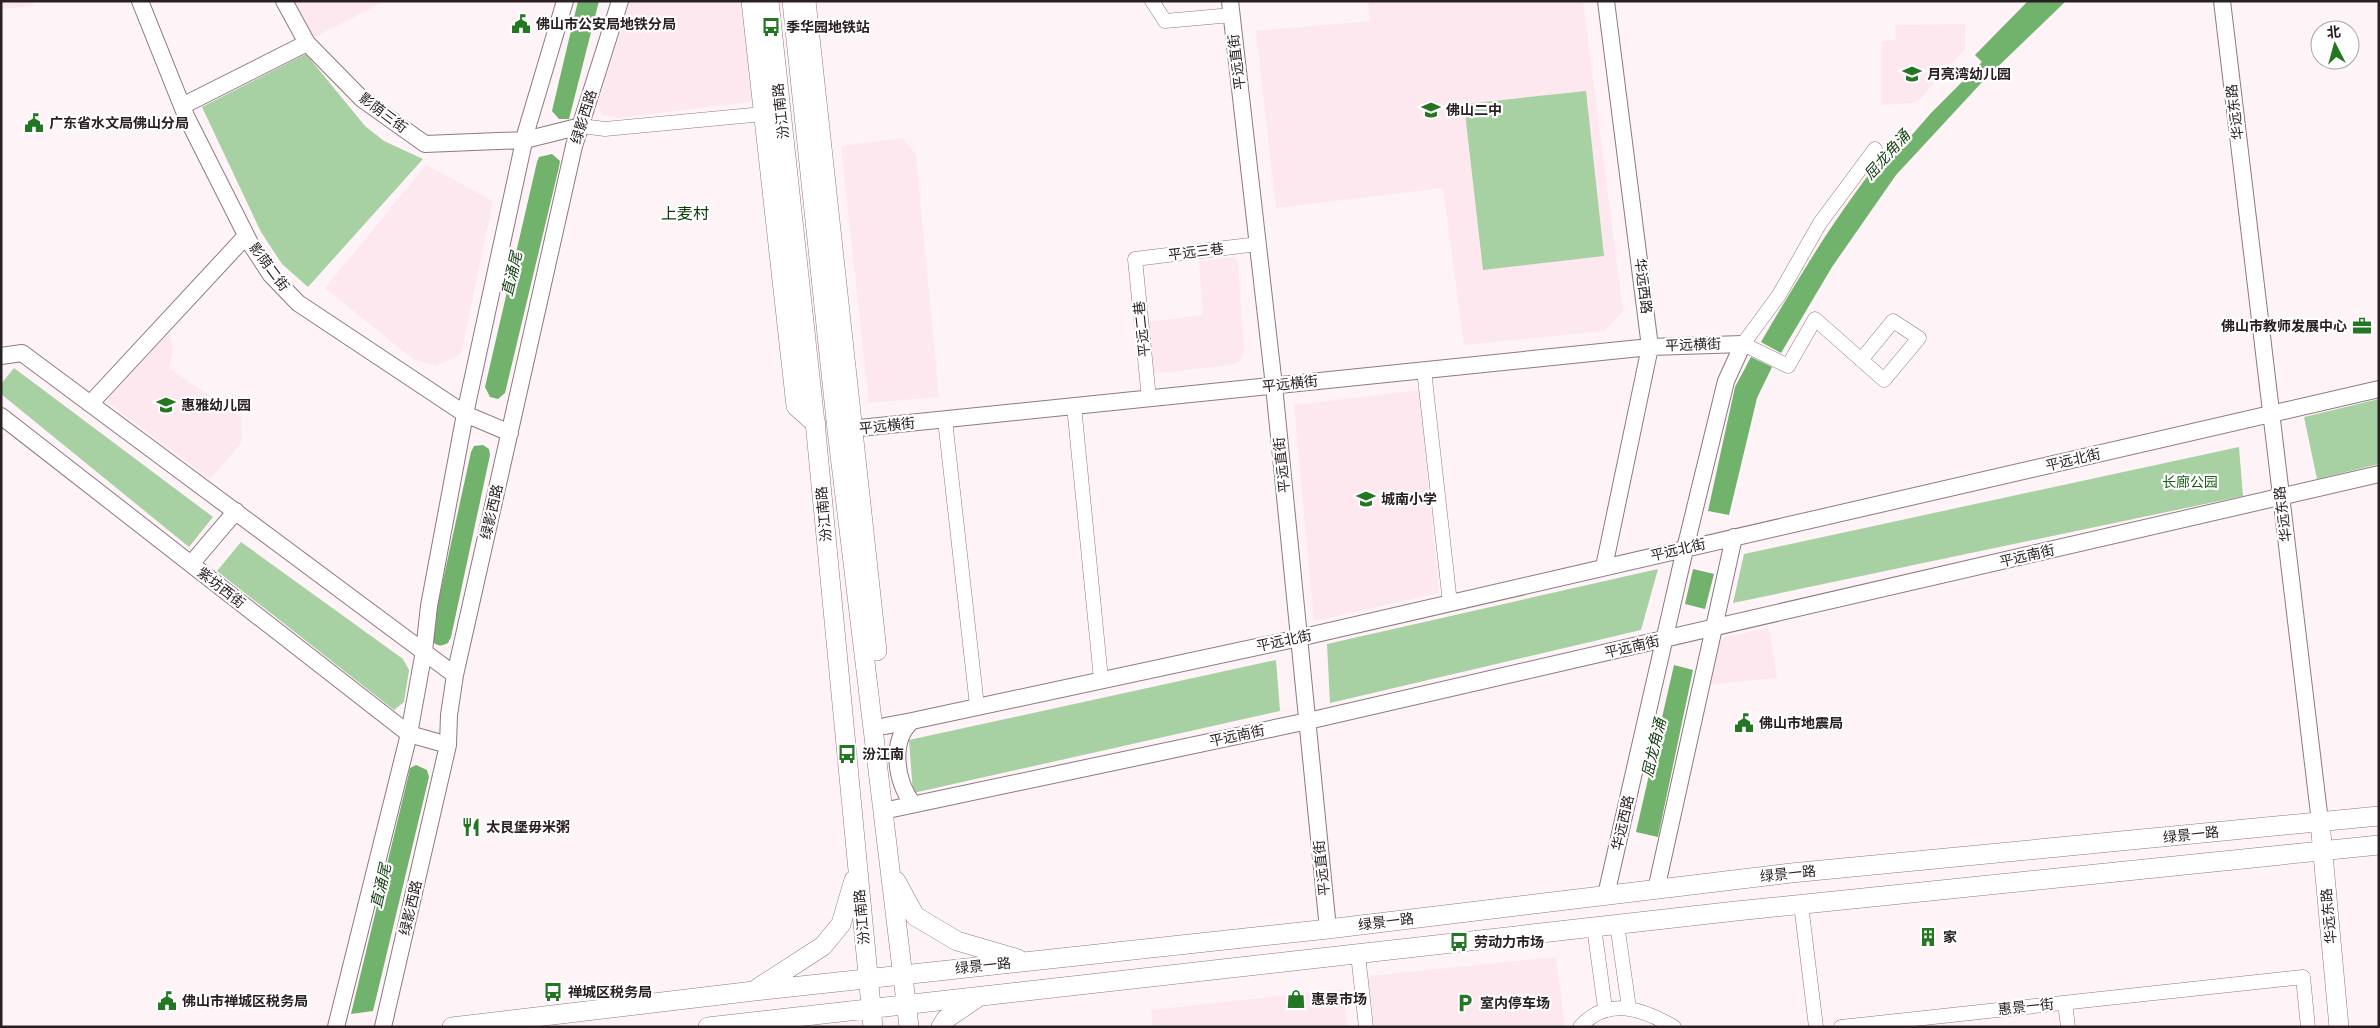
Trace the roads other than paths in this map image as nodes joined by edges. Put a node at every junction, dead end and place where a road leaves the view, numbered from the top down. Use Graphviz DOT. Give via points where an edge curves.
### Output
graph roads {
  1 [pos="140,1"];
  2 [pos="284,1"];
  3 [pos="565,1"];
  4 [pos="620,1"];
  5 [pos="751,1"];
  6 [pos="769,1"];
  7 [pos="792,1"];
  8 [pos="806,1"];
  9 [pos="1152,1"];
  10 [pos="1606,1"];
  11 [pos="2222,1"];
  12 [pos="1231,8"];
  13 [pos="307,43"];
  14 [pos="182,106"];
  15 [pos="810,108"];
  16 [pos="772,113"];
  17 [pos="581,126"];
  18 [pos="525,140"];
  19 [pos="1875,149"];
  20 [pos="246,236"];
  21 [pos="1258,244"];
  22 [pos="1135,258"];
  23 [pos="1744,344"];
  24 [pos="1650,347"];
  25 [pos="1,356"];
  26 [pos="1861,360"];
  27 [pos="1424,370"];
  28 [pos="1274,386"];
  29 [pos="2379,389"];
  30 [pos="1149,399"];
  31 [pos="90,404"];
  32 [pos="1074,406"];
  33 [pos="465,414"];
  34 [pos="2272,414"];
  35 [pos="1,416"];
  36 [pos="945,420"];
  37 [pos="845,430"];
  38 [pos="510,433"];
  39 [pos="2379,474"];
  40 [pos="2282,498"];
  41 [pos="236,511"];
  42 [pos="1734,537"];
  43 [pos="1685,548"];
  44 [pos="190,564"];
  45 [pos="1604,567"];
  46 [pos="1450,603"];
  47 [pos="1714,628"];
  48 [pos="1299,638"];
  49 [pos="1664,639"];
  50 [pos="424,651"];
  51 [pos="455,675"];
  52 [pos="1101,680"];
  53 [pos="977,706"];
  54 [pos="912,721"];
  55 [pos="1308,721"];
  56 [pos="885,726"];
  57 [pos="409,734"];
  58 [pos="448,745"];
  59 [pos="913,804"];
  60 [pos="889,810"];
  61 [pos="2379,816"];
  62 [pos="2320,822"];
  63 [pos="2379,845"];
  64 [pos="2323,852"];
  65 [pos="889,868"];
  66 [pos="858,870"];
  67 [pos="1656,890"];
  68 [pos="1606,896"];
  69 [pos="905,899"];
  70 [pos="1800,904"];
  71 [pos="1617,924"];
  72 [pos="1594,927"];
  73 [pos="1328,929"];
  74 [pos="1358,954"];
  75 [pos="1029,962"];
  76 [pos="903,975"];
  77 [pos="868,978"];
  78 [pos="754,991"];
  79 [pos="979,997"];
  80 [pos="2065,1003"];
  81 [pos="907,1005"];
  82 [pos="1605,1008"];
  83 [pos="1629,1008"];
  84 [pos="798,1017"];
  85 [pos="872,1018"];
  86 [pos="336,1027"];
  87 [pos="383,1027"];
  88 [pos="452,1027"];
  89 [pos="708,1027"];
  90 [pos="825,1027"];
  91 [pos="909,1027"];
  92 [pos="941,1027"];
  93 [pos="1366,1027"];
  94 [pos="1580,1027"];
  95 [pos="1674,1027"];
  96 [pos="1816,1027"];
  97 [pos="1841,1027"];
  98 [pos="2068,1027"];
  99 [pos="2308,1027"];
  100 [pos="2339,1027"];
  1 -- 14 [label="street, 影荫二街"];
  2 -- 13 [label="street, 影荫三街"];
  3 -- 18 [label="street"];
  4 -- 17 [label="street, 绿影西路"];
  5 -- 16 [label="main road"];
  6 -- 16 [label="main road, 汾江南路"];
  7 -- 15 [label="main road, 汾江南路"];
  8 -- 15 [label="main road"];
  9 -- 12 [label="street" via="1165,21"];
  10 -- 24 [label="street, 华远西路"];
  11 -- 34 [label="street, 华远东路"];
  12 -- 21 [label="street, 平远直街"];
  13 -- 14 [label="street"];
  13 -- 18 [label="street, 影荫三街" via="362,99 425,144"];
  14 -- 20 [label="street, 影荫二街"];
  15 -- 37 [label="main road, 汾江南路"];
  16 -- 17 [label="street" via="605,128"];
  16 -- 66 [label="main road, 汾江南路" via="800,367 816,424"];
  17 -- 18 [label="street, 影荫三街"];
  17 -- 38 [label="street, 绿影西路"];
  18 -- 33 [label="street"];
  19 -- 23 [label="street" via="1820,223 1779,296"];
  20 -- 31 [label="street"];
  20 -- 33 [label="street, 影荫二街" via="271,275 298,303"];
  21 -- 22 [label="street, 平远三巷"];
  21 -- 28 [label="street, 平远直街"];
  22 -- 30 [label="street, 平远二巷"];
  23 -- 24 [label="street, 平远横街"];
  23 -- 26 [label="street" via="1788,366 1815,319"];
  23 -- 43 [label="street, 华远西路" via="1726,381"];
  24 -- 27 [label="street, 平远横街"];
  24 -- 45 [label="street, 华远西路"];
  25 -- 31 [label="street" via="22,353"];
  27 -- 28 [label="street, 平远横街"];
  27 -- 46 [label="street"];
  28 -- 30 [label="street, 平远横街"];
  28 -- 48 [label="street, 平远直街"];
  29 -- 34 [label="street, 平远北街"];
  30 -- 32 [label="street, 平远横街"];
  31 -- 41 [label="street"];
  32 -- 36 [label="street, 平远横街"];
  32 -- 52 [label="street"];
  33 -- 38 [label="street, 影荫二街"];
  33 -- 50 [label="street" via="428,606"];
  34 -- 40 [label="street, 华远东路"];
  34 -- 42 [label="street, 平远北街"];
  35 -- 44 [label="street, 紫坊西街"];
  36 -- 37 [label="street, 平远横街"];
  36 -- 53 [label="street"];
  37 -- 56 [label="main road"];
  37 -- 60 [label="main road, 汾江南路"];
  38 -- 51 [label="street, 绿影西路"];
  39 -- 40 [label="street, 平远南街"];
  40 -- 47 [label="street, 平远南街"];
  40 -- 62 [label="street, 华远东路"];
  41 -- 44 [label="street"];
  41 -- 50 [label="street"];
  42 -- 43 [label="street, 平远北街"];
  42 -- 47 [label="street"];
  43 -- 45 [label="street, 平远北街"];
  43 -- 49 [label="street, 华远西路"];
  44 -- 57 [label="street, 紫坊西街"];
  45 -- 46 [label="street, 平远北街"];
  46 -- 48 [label="street, 平远北街"];
  47 -- 49 [label="street, 平远南街"];
  47 -- 67 [label="street"];
  48 -- 52 [label="street, 平远北街"];
  48 -- 55 [label="street, 平远直街"];
  49 -- 55 [label="street, 平远南街"];
  49 -- 68 [label="street, 华远西路"];
  50 -- 51 [label="street"];
  50 -- 57 [label="street"];
  51 -- 58 [label="street, 绿影西路"];
  52 -- 53 [label="street, 平远北街"];
  53 -- 54 [label="street, 平远北街"];
  54 -- 56 [label="street, 平远北街"];
  54 -- 59 [label="street" via="904,728 897,749 901,782"];
  55 -- 59 [label="street, 平远南街"];
  55 -- 73 [label="street, 平远直街"];
  56 -- 60 [label="main road" via="891,784"];
  57 -- 58 [label="street, 紫坊西街"];
  57 -- 86 [label="street"];
  58 -- 87 [label="street, 绿影西路"];
  59 -- 60 [label="street, 平远南街"];
  60 -- 65 [label="main road, 汾江南路"];
  60 -- 69 [label="main road"];
  61 -- 62 [label="main road, 绿景一路"];
  62 -- 64 [label="main road, 华远东路"];
  62 -- 67 [label="main road, 绿景一路" via="1801,872"];
  63 -- 64 [label="main road, 绿景一路"];
  64 -- 70 [label="main road, 绿景一路"];
  64 -- 100 [label="main road, 华远东路"];
  65 -- 69 [label="main road"];
  65 -- 76 [label="main road, 汾江南路"];
  66 -- 77 [label="main road, 汾江南路"];
  66 -- 78 [label="main road" via="841,924 824,946"];
  67 -- 68 [label="main road, 绿景一路"];
  68 -- 73 [label="main road, 绿景一路"];
  69 -- 75 [label="main road" via="915,916 957,941"];
  70 -- 71 [label="main road, 绿景一路"];
  70 -- 96 [label="street"];
  71 -- 72 [label="main road, 绿景一路"];
  71 -- 83 [label="street"];
  72 -- 74 [label="main road, 绿景一路"];
  72 -- 82 [label="street"];
  73 -- 75 [label="main road, 绿景一路"];
  74 -- 79 [label="main road, 绿景一路"];
  74 -- 93 [label="street"];
  75 -- 76 [label="main road, 绿景一路"];
  76 -- 77 [label="main road, 绿景一路"];
  76 -- 81 [label="main road, 汾江南路"];
  77 -- 78 [label="main road, 绿景一路"];
  77 -- 85 [label="main road, 汾江南路"];
  78 -- 88 [label="main road, 绿景一路"];
  79 -- 81 [label="main road, 绿景一路"];
  79 -- 92 [label="main road" via="946,1019"];
  80 -- 97 [label="street, 惠景一街"];
  80 -- 98 [label="street"];
  80 -- 99 [label="street, 惠景一街" via="2303,977"];
  81 -- 85 [label="main road, 绿景一路"];
  81 -- 91 [label="main road, 汾江南路"];
  82 -- 83 [label="street"];
  82 -- 94 [label="street"];
  83 -- 95 [label="street"];
  84 -- 85 [label="main road, 绿景一路"];
  84 -- 89 [label="main road, 绿景一路"];
  84 -- 90 [label="main road"];
}
